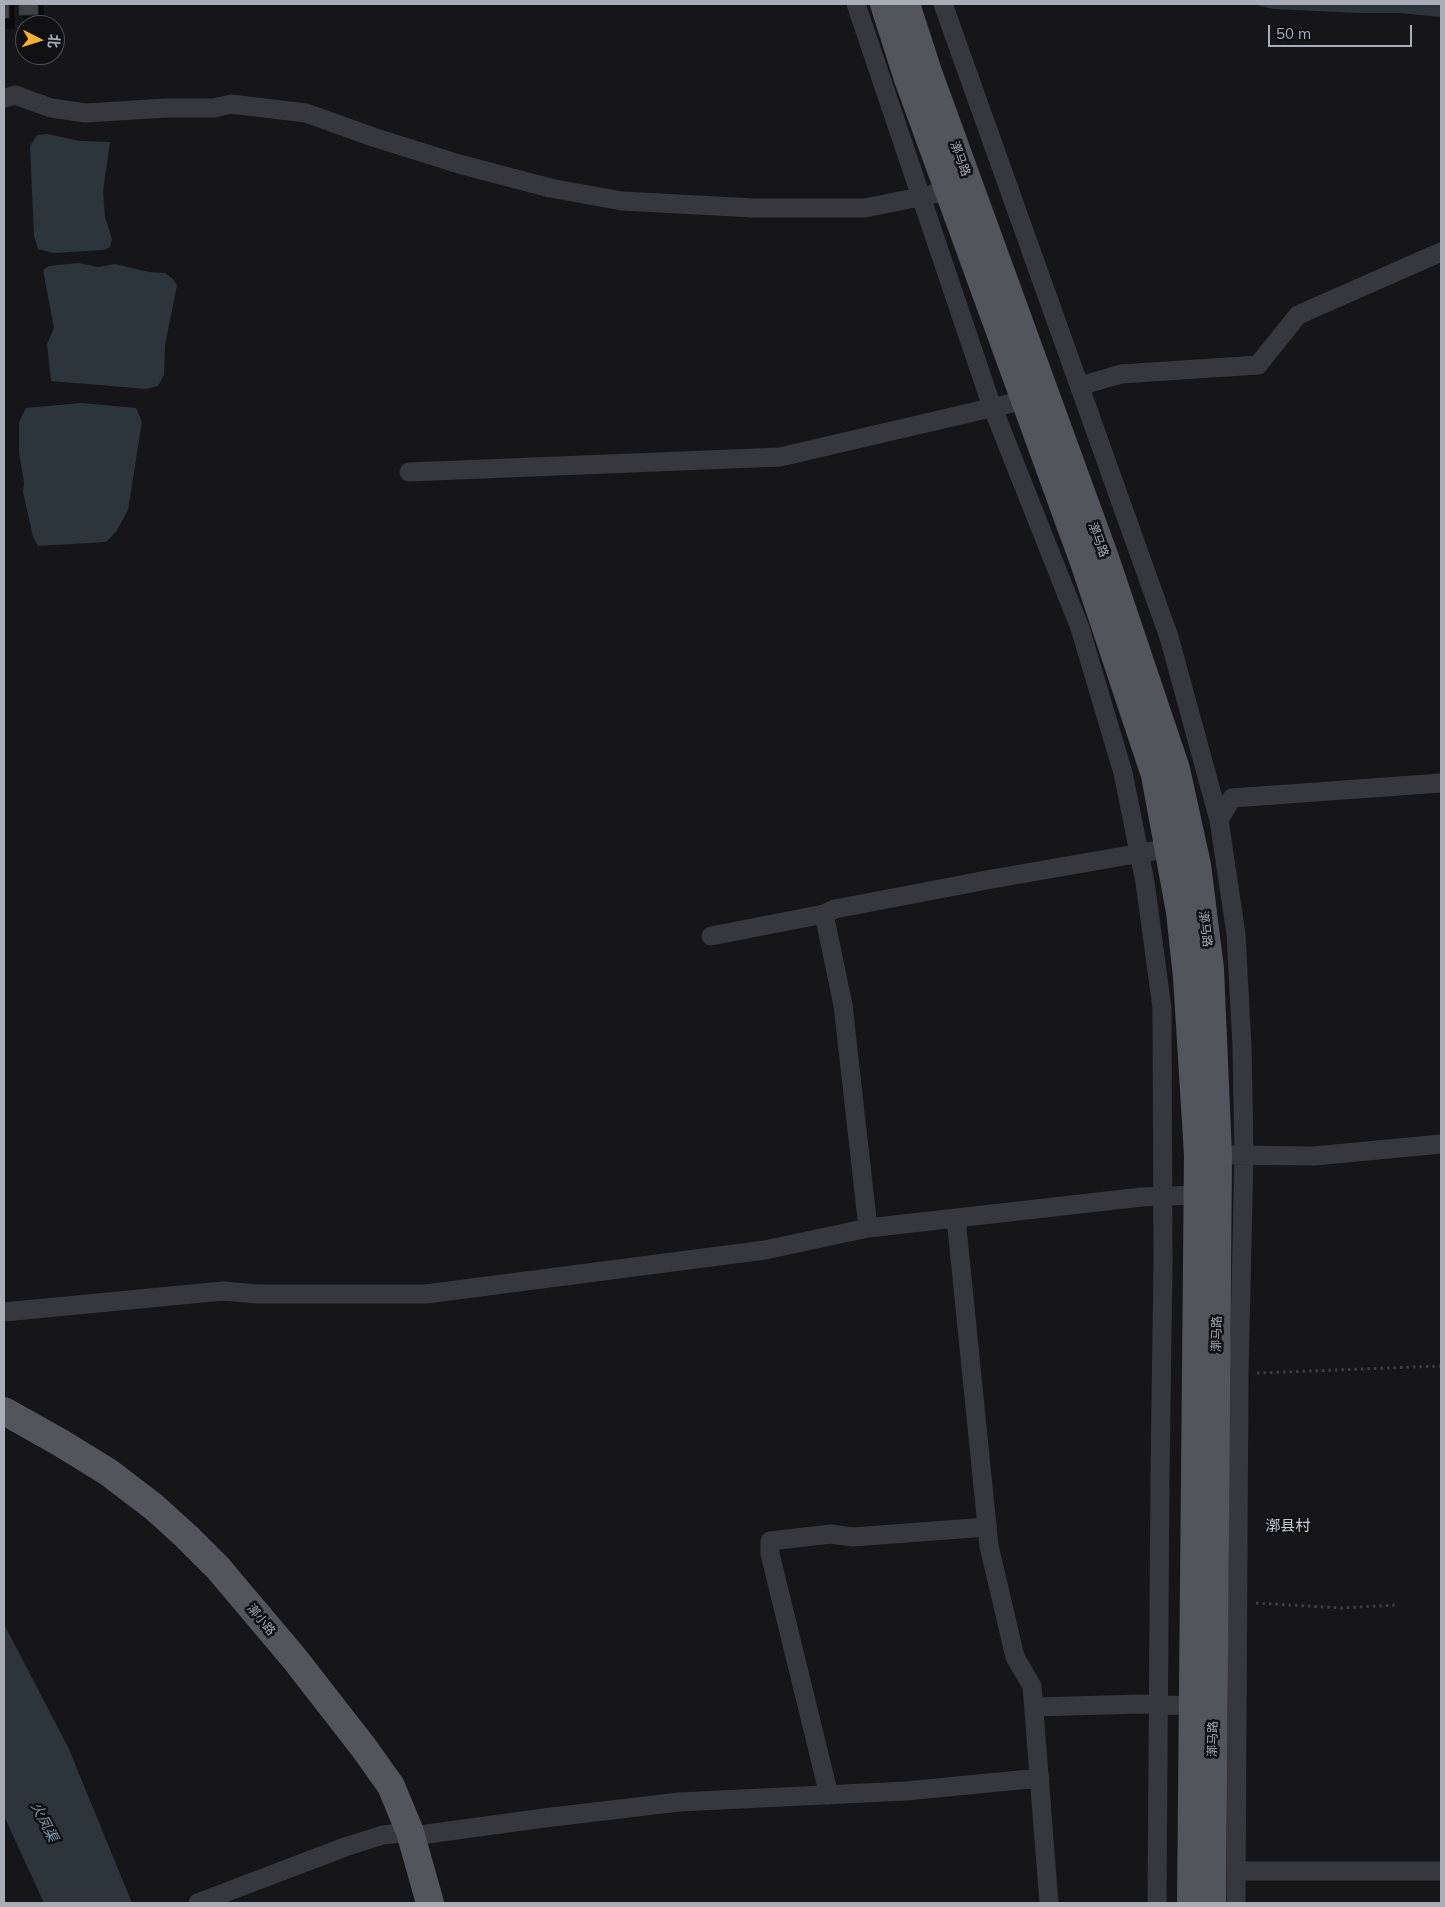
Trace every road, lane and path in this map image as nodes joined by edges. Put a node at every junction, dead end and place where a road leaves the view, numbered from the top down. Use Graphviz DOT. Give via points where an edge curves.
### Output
graph roads {
  1 [pos="856,4"];
  2 [pos="884,4"];
  3 [pos="906,4"];
  4 [pos="942,4"];
  5 [pos="5,98"];
  6 [pos="949,191"];
  7 [pos="921,198"];
  8 [pos="1441,252"];
  9 [pos="1080,386"];
  10 [pos="1025,400"];
  11 [pos="992,408"];
  12 [pos="408,472"];
  13 [pos="1441,783"];
  14 [pos="1219,820"];
  15 [pos="1170,848"];
  16 [pos="1139,853"];
  17 [pos="824,914"];
  18 [pos="710,936"];
  19 [pos="1441,1144"];
  20 [pos="1220,1155"];
  21 [pos="1163,1196"];
  22 [pos="1198,1196"];
  23 [pos="956,1218"];
  24 [pos="868,1228"];
  25 [pos="4,1312"];
  26 [pos="1441,1366"];
  27 [pos="1239,1374"];
  28 [pos="4,1411"];
  29 [pos="987,1527"];
  30 [pos="1238,1602"];
  31 [pos="1395,1605"];
  32 [pos="1158,1705"];
  33 [pos="1192,1706"];
  34 [pos="1034,1707"];
  35 [pos="1040,1778"];
  36 [pos="829,1795"];
  37 [pos="410,1832"];
  38 [pos="1236,1871"];
  39 [pos="1441,1871"];
  40 [pos="198,1903"];
  41 [pos="430,1903"];
  42 [pos="1049,1903"];
  43 [pos="1157,1903"];
  44 [pos="1190,1903"];
  45 [pos="1212,1903"];
  46 [pos="1236,1903"];
  1 -- 7 [label="street"];
  2 -- 6 [label="main road, 漷马路"];
  3 -- 20 [label="main road, 漷马路" via="1176,769 1197,865 1210,969"];
  4 -- 9 [label="street"];
  5 -- 7 [label="street" via="15,95 51,108 86,113 214,108 232,104 306,113 459,164 550,188 622,201 754,208 866,208"];
  6 -- 7 [label="street"];
  6 -- 10 [label="main road, 漷马路"];
  7 -- 11 [label="street"];
  8 -- 9 [label="street" via="1298,315 1258,365 1121,374"];
  9 -- 14 [label="street" via="1169,637"];
  10 -- 11 [label="street"];
  10 -- 15 [label="main road, 漷马路" via="1085,565 1155,775"];
  11 -- 12 [label="street" via="780,457"];
  11 -- 16 [label="street" via="1080,628 1124,773"];
  13 -- 14 [label="street" via="1232,798"];
  14 -- 20 [label="street" via="1236,934 1242,1046"];
  15 -- 16 [label="street"];
  15 -- 20 [label="main road, 漷马路" via="1187,976"];
  16 -- 17 [label="street" via="836,909"];
  16 -- 21 [label="street" via="1162,1008"];
  17 -- 18 [label="street"];
  17 -- 24 [label="street" via="843,1005"];
  19 -- 20 [label="street" via="1314,1156"];
  20 -- 22 [label="main road, 漷马路"];
  20 -- 27 [label="street"];
  20 -- 45 [label="main road, 漷马路"];
  21 -- 22 [label="street"];
  21 -- 23 [label="street"];
  21 -- 32 [label="street"];
  22 -- 33 [label="main road, 漷马路"];
  23 -- 24 [label="street"];
  23 -- 29 [label="street"];
  24 -- 25 [label="street" via="765,1250 426,1294 223,1291"];
  26 -- 27 [label="path"];
  27 -- 30 [label="street"];
  28 -- 37 [label="main road, 漷小路" via="108,1472 154,1507 206,1556 294,1658 364,1748 391,1786"];
  29 -- 34 [label="street" via="1015,1658 1032,1686"];
  29 -- 36 [label="street" via="853,1537 831,1534 770,1541 770,1554"];
  30 -- 31 [label="path" via="1342,1608"];
  30 -- 38 [label="street"];
  32 -- 33 [label="street"];
  32 -- 34 [label="street"];
  32 -- 43 [label="street"];
  33 -- 44 [label="main road, 漷马路"];
  34 -- 35 [label="street"];
  35 -- 36 [label="street"];
  35 -- 42 [label="street"];
  36 -- 37 [label="street" via="679,1802 420,1835"];
  37 -- 40 [label="street" via="383,1835 345,1847"];
  37 -- 41 [label="main road, 漷小路"];
  38 -- 39 [label="street"];
  38 -- 46 [label="street"];
}
